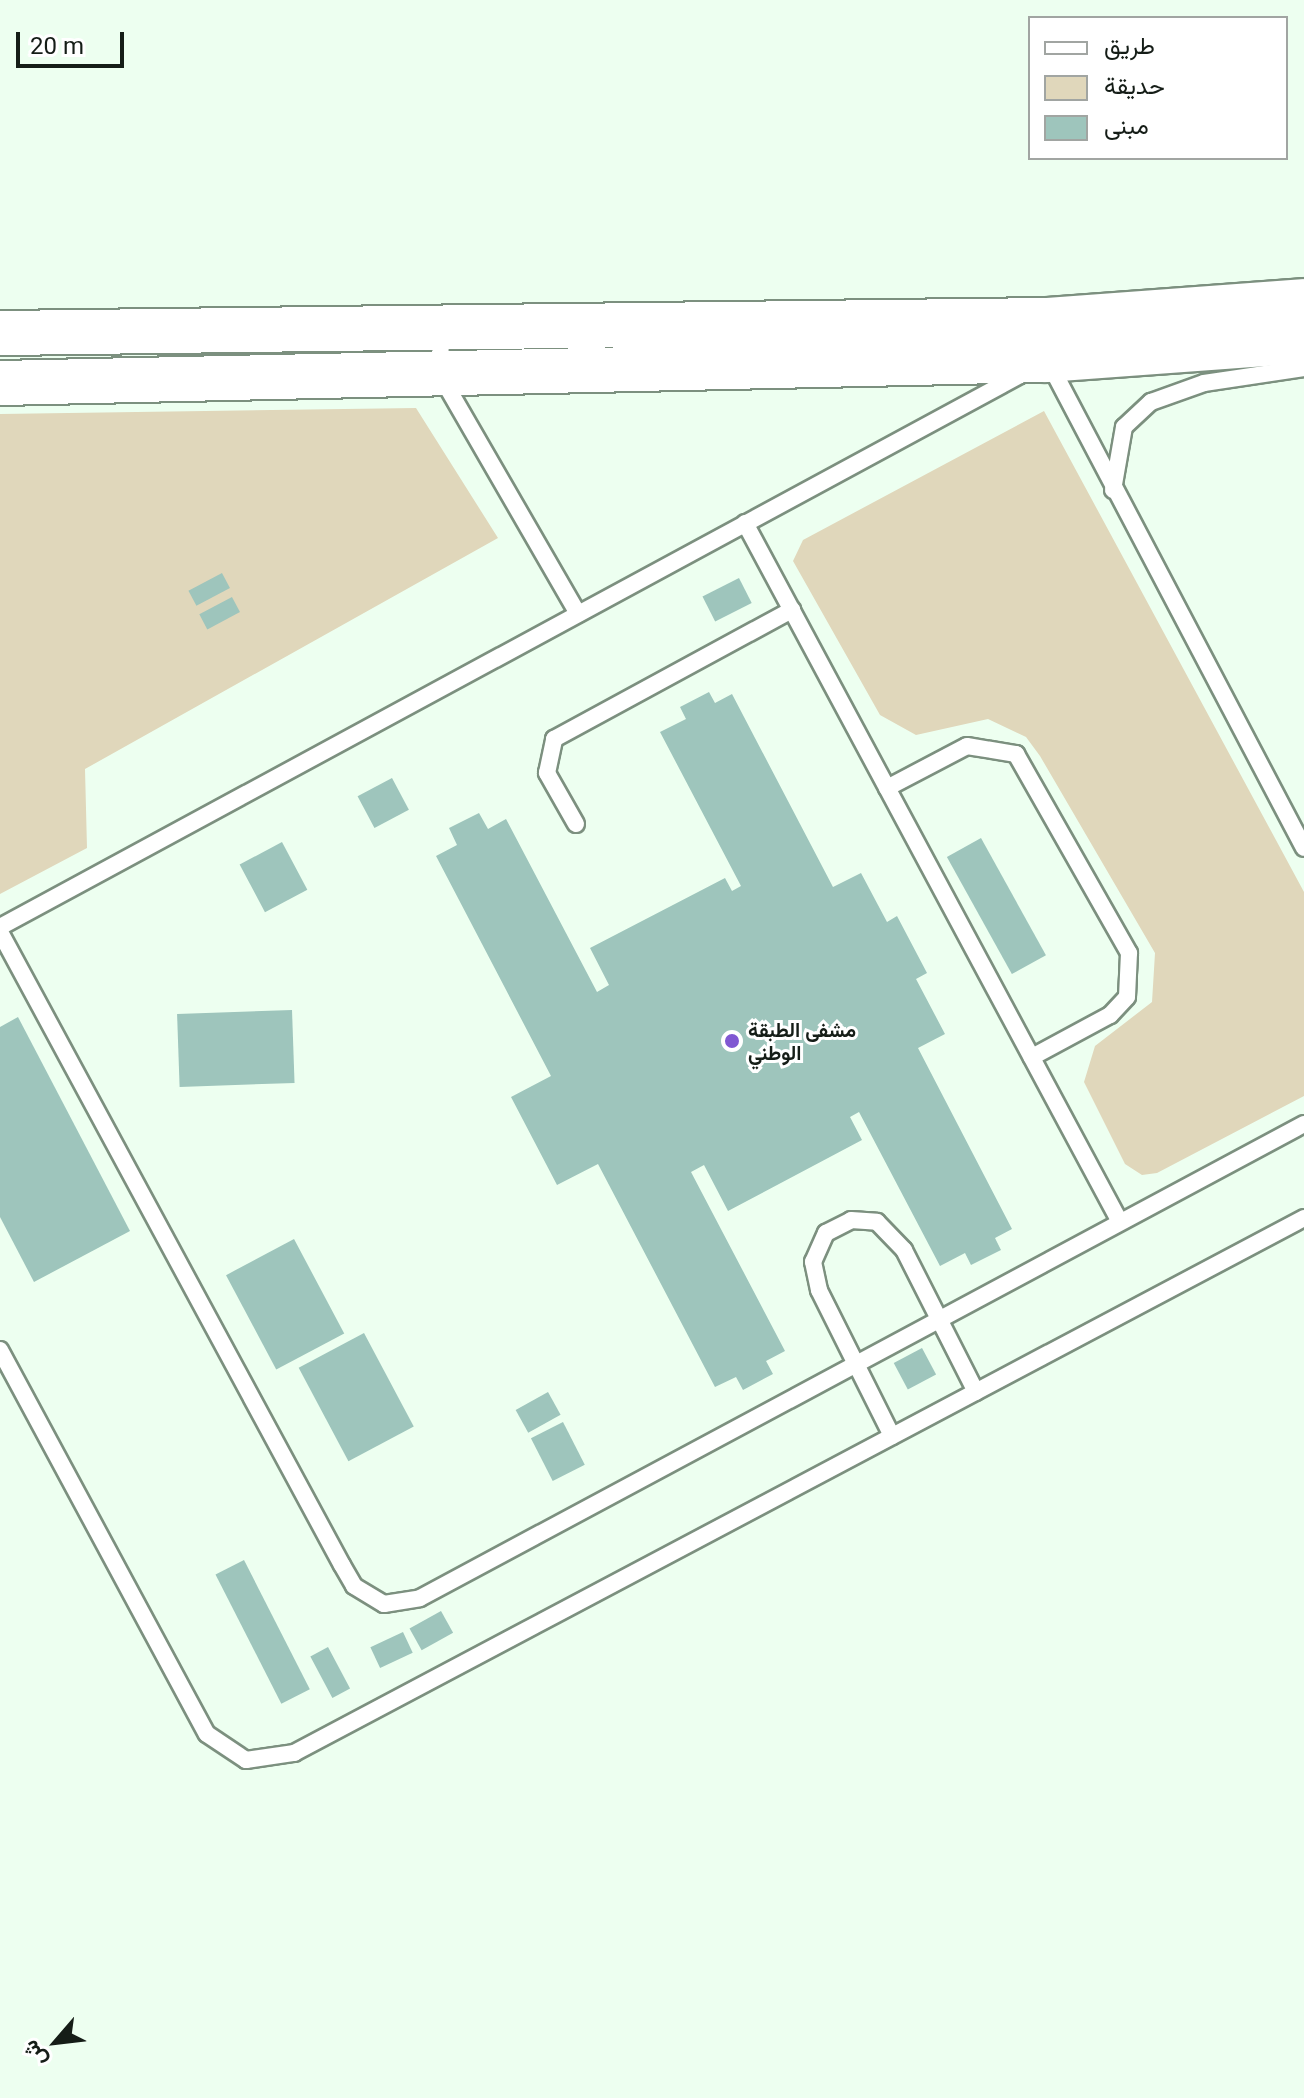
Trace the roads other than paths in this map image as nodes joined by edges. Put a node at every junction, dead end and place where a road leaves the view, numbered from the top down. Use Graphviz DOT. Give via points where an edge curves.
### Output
graph roads {
  1 [pos="1304,301"];
  2 [pos="442,323"];
  3 [pos="0,333"];
  4 [pos="1047,340"];
  5 [pos="1304,341"];
  6 [pos="1304,368"];
  7 [pos="439,373"];
  8 [pos="0,383"];
  9 [pos="1113,491"];
  10 [pos="745,523"];
  11 [pos="792,610"];
  12 [pos="578,614"];
  13 [pos="887,788"];
  14 [pos="576,824"];
  15 [pos="1304,848"];
  16 [pos="0,930"];
  17 [pos="1032,1057"];
  18 [pos="1304,1124"];
  19 [pos="1304,1218"];
  20 [pos="1120,1222"];
  21 [pos="939,1319"];
  22 [pos="0,1350"];
  23 [pos="856,1364"];
  24 [pos="976,1392"];
  25 [pos="892,1436"];
  1 -- 4 [label="main road"];
  2 -- 3 [label="main road"];
  2 -- 4 [label="main road"];
  2 -- 7 [label="lane"];
  4 -- 5 [label="main road"];
  4 -- 7 [label="main road"];
  4 -- 9 [label="lane"];
  4 -- 10 [label="lane"];
  6 -- 9 [label="lane" via="1204,383 1151,402 1124,427"];
  7 -- 8 [label="main road"];
  7 -- 12 [label="lane"];
  9 -- 15 [label="lane"];
  10 -- 11 [label="lane"];
  10 -- 12 [label="lane"];
  11 -- 13 [label="lane"];
  11 -- 14 [label="lane" via="554,739 547,773"];
  12 -- 16 [label="lane"];
  13 -- 17 [label="lane"];
  13 -- 17 [label="lane" via="967,746 1016,754 1092,884 1129,953 1127,997 1110,1015"];
  16 -- 23 [label="lane" via="342,1565 354,1586 384,1604 420,1598"];
  17 -- 20 [label="lane"];
  18 -- 20 [label="lane"];
  19 -- 24 [label="lane"];
  20 -- 21 [label="lane"];
  21 -- 23 [label="lane"];
  21 -- 23 [label="lane" via="904,1250 877,1222 851,1220 826,1233 813,1262 819,1290"];
  21 -- 24 [label="lane"];
  22 -- 25 [label="lane" via="207,1734 246,1760 294,1753"];
  23 -- 25 [label="lane"];
  24 -- 25 [label="lane"];
}
